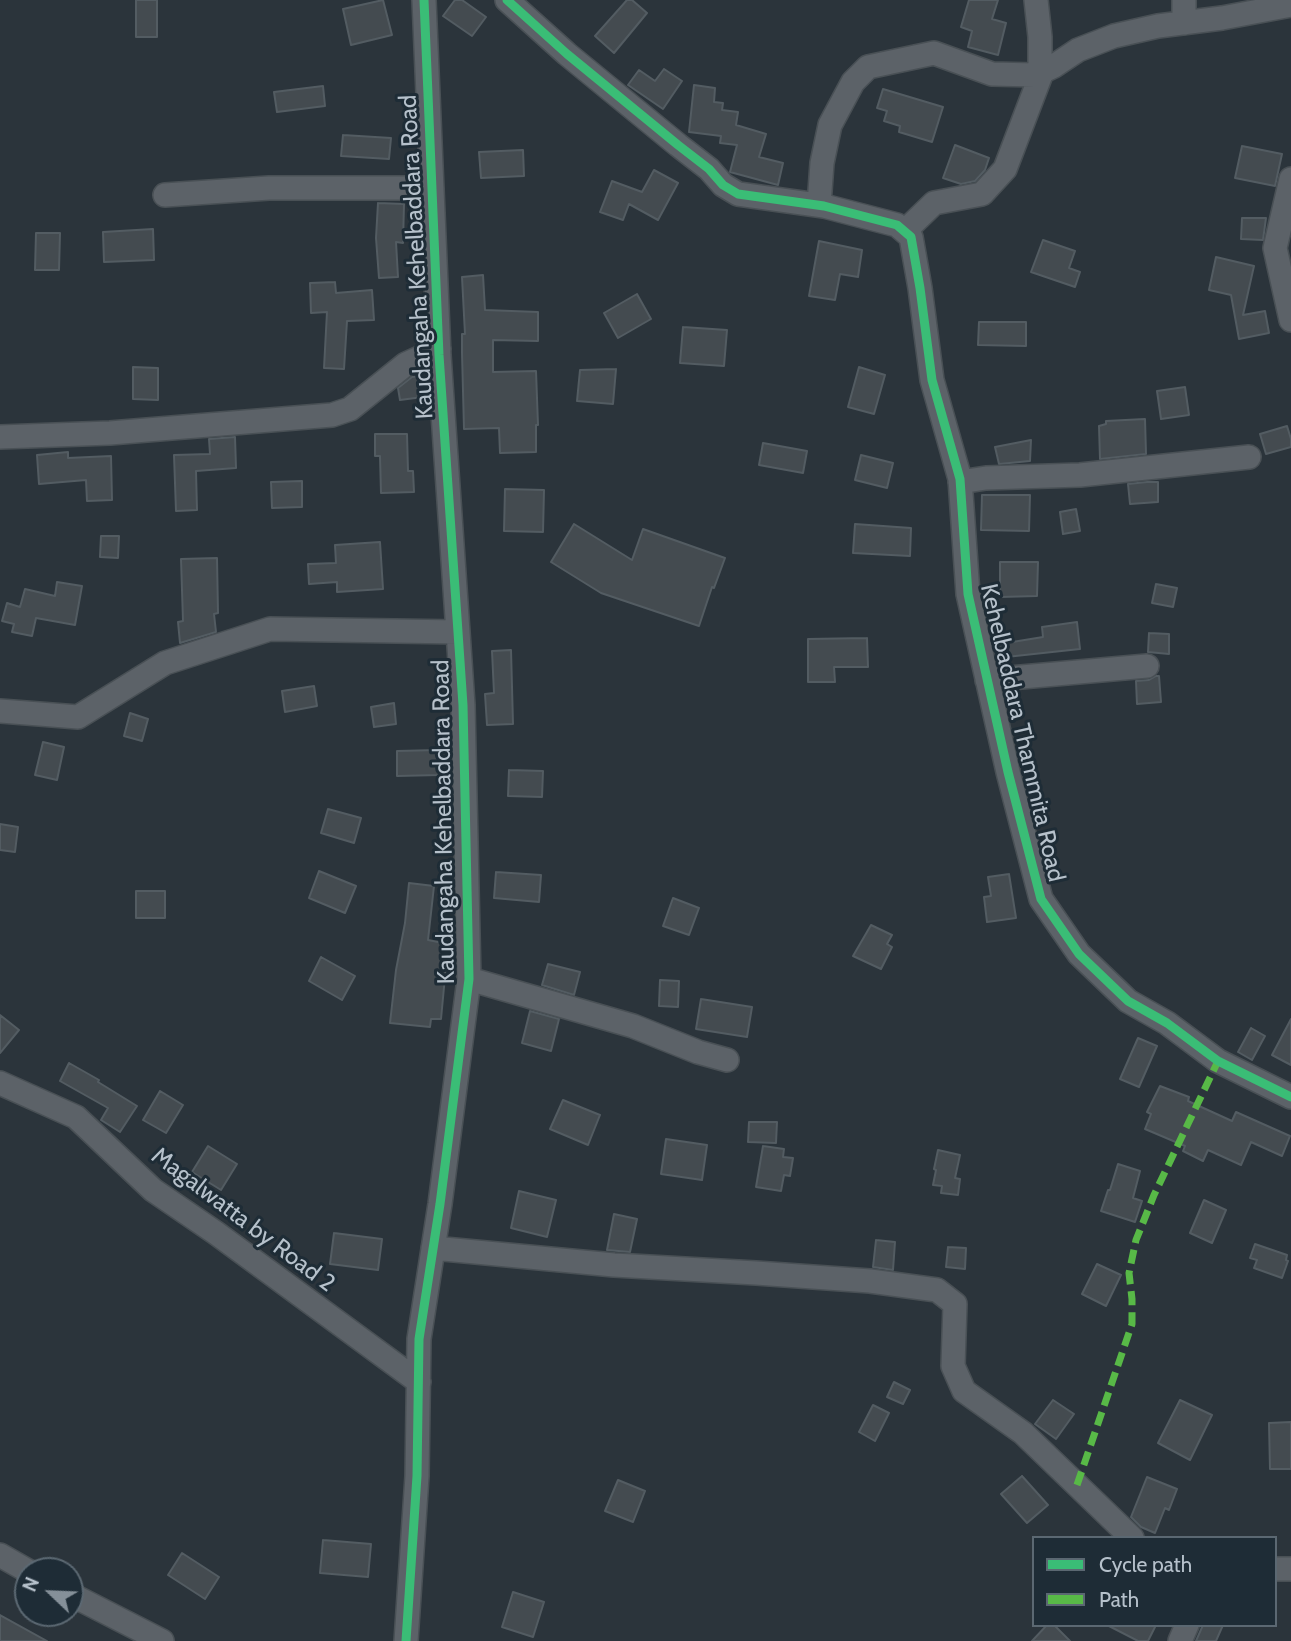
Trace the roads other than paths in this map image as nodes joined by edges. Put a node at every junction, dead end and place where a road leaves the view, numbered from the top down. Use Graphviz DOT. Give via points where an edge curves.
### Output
graph roads {
  1 [pos="424,0"];
  2 [pos="1036,0"];
  3 [pos="518,4"];
  4 [pos="1291,5"];
  5 [pos="1184,11"];
  6 [pos="1041,72"];
  7 [pos="1291,179"];
  8 [pos="432,188"];
  9 [pos="165,195"];
  10 [pos="819,205"];
  11 [pos="905,231"];
  12 [pos="1291,320"];
  13 [pos="439,349"];
  14 [pos="0,438"];
  15 [pos="1249,457"];
  16 [pos="960,482"];
  17 [pos="458,632"];
  18 [pos="1147,666"];
  19 [pos="988,680"];
  20 [pos="0,711"];
  21 [pos="469,979"];
  22 [pos="727,1060"];
  23 [pos="0,1083"];
  24 [pos="1291,1097"];
  25 [pos="433,1248"];
  26 [pos="419,1382"];
  27 [pos="1130,1536"];
  28 [pos="84,1601"];
  29 [pos="162,1641"];
  30 [pos="405,1641"];
  1 -- 8 [label="street, Kaudangaha Kehelbaddara Road"];
  2 -- 6 [label="street"];
  3 -- 10 [label="street" via="576,62 723,185 738,194"];
  4 -- 5 [label="street"];
  5 -- 6 [label="street" via="1158,26 1078,50"];
  6 -- 10 [label="street" via="992,74 933,53 868,67 853,82 830,125"];
  6 -- 11 [label="street" via="1005,169 982,194 934,203"];
  7 -- 12 [label="street" via="1275,248"];
  8 -- 9 [label="street" via="269,188"];
  8 -- 13 [label="street, Kaudangaha Kehelbaddara Road"];
  10 -- 11 [label="street"];
  11 -- 16 [label="street, Kehelbaddara Thammita Road" via="911,237 932,380"];
  13 -- 14 [label="street" via="406,363 350,409 332,415"];
  13 -- 17 [label="street, Kaudangaha Kehelbaddara Road"];
  15 -- 16 [label="street"];
  16 -- 19 [label="street, Kehelbaddara Thammita Road" via="968,594"];
  17 -- 20 [label="street" via="270,629 165,663 78,717"];
  17 -- 21 [label="street, Kaudangaha Kehelbaddara Road"];
  18 -- 19 [label="street"];
  19 -- 24 [label="street, Kehelbaddara Thammita Road" via="1041,900 1079,954 1128,1001 1218,1061"];
  21 -- 22 [label="street" via="633,1026"];
  21 -- 25 [label="street, Kaudangaha Kehelbaddara Road"];
  23 -- 26 [label="street, Magalwatta by Road 2" via="76,1117 153,1189"];
  25 -- 26 [label="street, Kaudangaha Kehelbaddara Road" via="419,1339"];
  25 -- 27 [label="street" via="937,1290 955,1304 953,1366 964,1391 1023,1433"];
  26 -- 30 [label="street, Kaudangaha Kehelbaddara Road"];
  28 -- 29 [label="street"];
}
